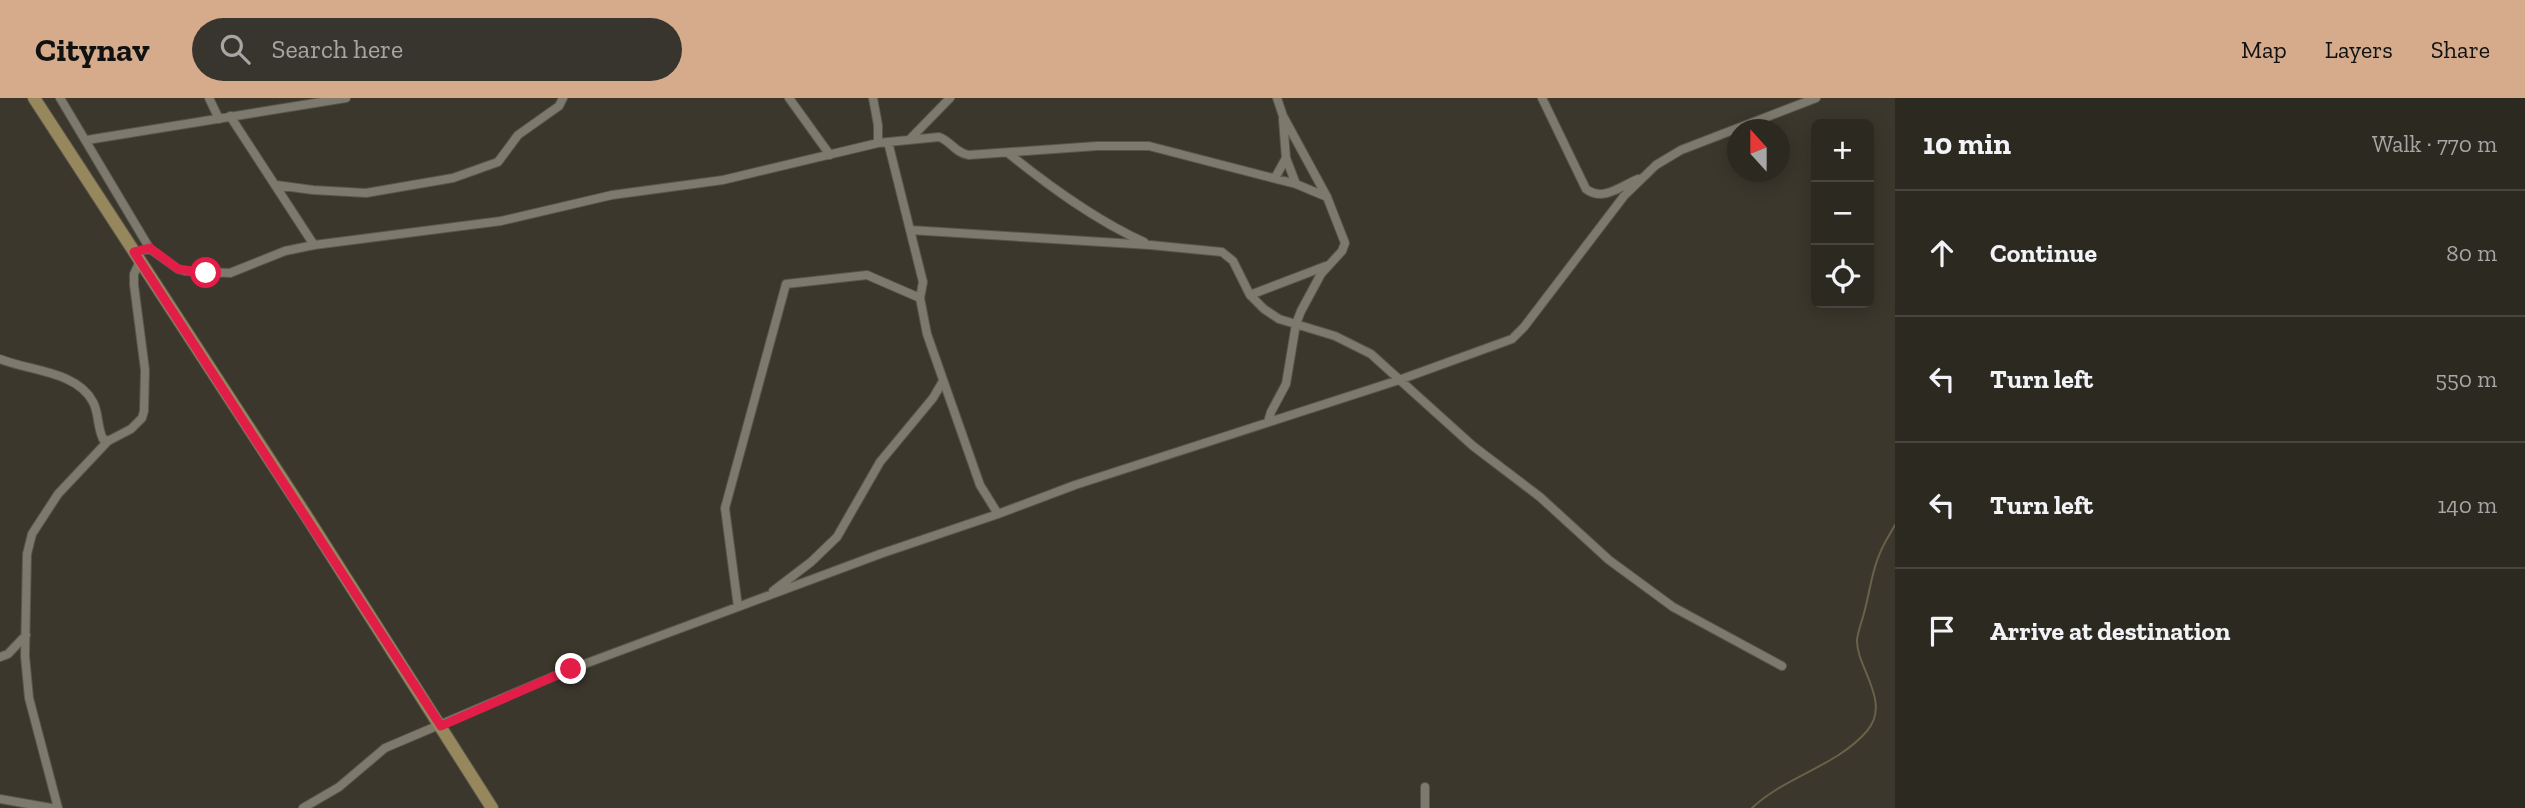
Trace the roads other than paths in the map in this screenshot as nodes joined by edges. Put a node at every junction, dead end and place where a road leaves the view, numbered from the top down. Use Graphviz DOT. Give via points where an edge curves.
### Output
graph roads {
  1 [pos="34,98"];
  2 [pos="60,98"];
  3 [pos="209,98"];
  4 [pos="346,98"];
  5 [pos="564,98"];
  6 [pos="791,98"];
  7 [pos="873,98"];
  8 [pos="950,98"];
  9 [pos="1277,98"];
  10 [pos="1542,98"];
  11 [pos="1816,98"];
  12 [pos="230,116"];
  13 [pos="1283,116"];
  14 [pos="219,118"];
  15 [pos="910,139"];
  16 [pos="87,140"];
  17 [pos="883,143"];
  18 [pos="1008,153"];
  19 [pos="830,155"];
  20 [pos="1286,158"];
  21 [pos="1275,178"];
  22 [pos="1640,178"];
  23 [pos="1296,184"];
  24 [pos="276,185"];
  25 [pos="1328,197"];
  26 [pos="910,230"];
  27 [pos="314,245"];
  28 [pos="1150,245"];
  29 [pos="150,248"];
  30 [pos="137,257"];
  31 [pos="1329,265"];
  32 [pos="1250,295"];
  33 [pos="919,298"];
  34 [pos="1296,324"];
  35 [pos="0,359"];
  36 [pos="1399,380"];
  37 [pos="943,381"];
  38 [pos="1268,422"];
  39 [pos="108,440"];
  40 [pos="998,514"];
  41 [pos="763,598"];
  42 [pos="738,607"];
  43 [pos="26,635"];
  44 [pos="0,657"];
  45 [pos="1782,666"];
  46 [pos="441,726"];
  47 [pos="1425,787"];
  48 [pos="0,799"];
  49 [pos="51,808"];
  50 [pos="58,808"];
  51 [pos="303,808"];
  52 [pos="492,808"];
  53 [pos="1425,808"];
  1 -- 30 [label="street"];
  2 -- 16 [label="street"];
  3 -- 14 [label="street"];
  4 -- 12 [label="street"];
  5 -- 24 [label="street" via="519,135 498,162 453,178 366,193"];
  6 -- 19 [label="street"];
  7 -- 17 [label="street"];
  8 -- 15 [label="street"];
  9 -- 13 [label="street"];
  10 -- 22 [label="street" via="1586,189 1603,195"];
  11 -- 22 [label="street" via="1681,150"];
  12 -- 14 [label="street"];
  12 -- 24 [label="street"];
  13 -- 20 [label="street"];
  13 -- 25 [label="street"];
  14 -- 16 [label="street"];
  15 -- 17 [label="street"];
  15 -- 18 [label="street" via="941,138 964,154"];
  16 -- 29 [label="street"];
  17 -- 19 [label="street"];
  17 -- 26 [label="street"];
  18 -- 21 [label="street" via="1149,146"];
  18 -- 28 [label="street" via="1122,232"];
  19 -- 27 [label="street" via="723,180 612,195 501,221"];
  20 -- 21 [label="street"];
  20 -- 23 [label="street"];
  21 -- 23 [label="street"];
  22 -- 36 [label="street" via="1512,339"];
  23 -- 25 [label="street"];
  24 -- 27 [label="street"];
  25 -- 31 [label="street" via="1345,243"];
  26 -- 28 [label="street"];
  26 -- 33 [label="street" via="923,282"];
  27 -- 29 [label="street" via="219,274 178,269"];
  28 -- 32 [label="street" via="1222,252 1233,261"];
  29 -- 30 [label="street"];
  30 -- 39 [label="street" via="134,285 146,404 142,418 131,429"];
  30 -- 46 [label="street"];
  31 -- 32 [label="street"];
  31 -- 34 [label="street"];
  32 -- 34 [label="street" via="1279,319"];
  33 -- 37 [label="street"];
  33 -- 42 [label="street" via="867,275 786,284 724,508"];
  34 -- 36 [label="street" via="1371,354"];
  34 -- 38 [label="street" via="1286,384"];
  35 -- 39 [label="street" via="78,384 92,399 100,433"];
  36 -- 38 [label="street"];
  36 -- 45 [label="street" via="1609,560 1672,607"];
  37 -- 40 [label="street" via="979,485"];
  37 -- 41 [label="street" via="880,462 837,537"];
  38 -- 40 [label="street"];
  39 -- 43 [label="street" via="58,494 32,534 27,554"];
  40 -- 41 [label="street"];
  41 -- 42 [label="street"];
  42 -- 46 [label="street" via="571,669"];
  43 -- 44 [label="street"];
  43 -- 50 [label="street" via="29,698"];
  46 -- 51 [label="street" via="380,751 339,787"];
  46 -- 52 [label="street"];
  47 -- 53 [label="street"];
  48 -- 49 [label="street"];
}
